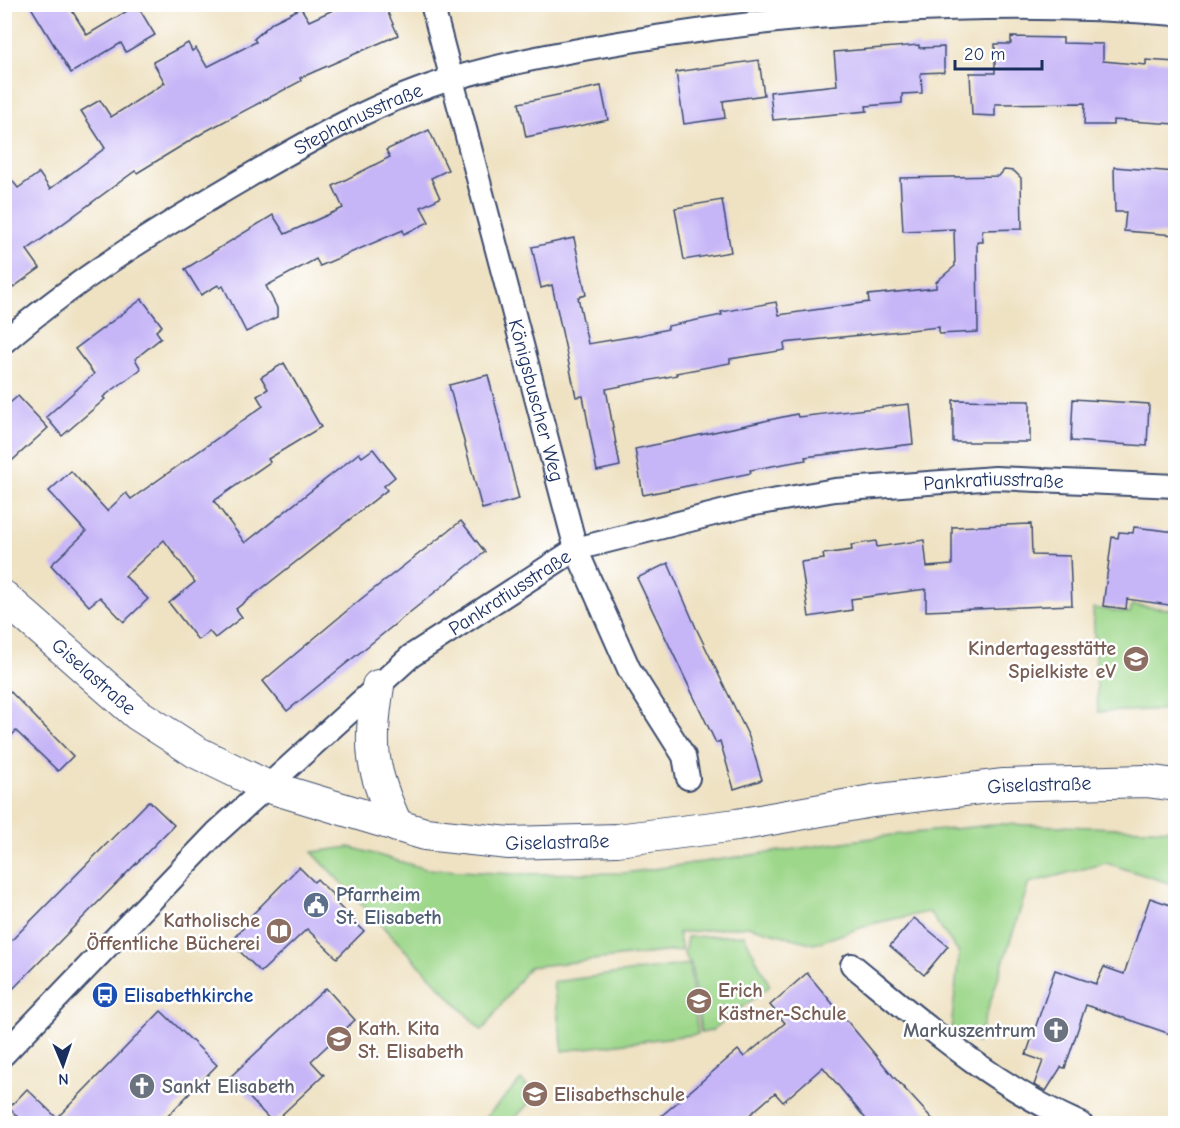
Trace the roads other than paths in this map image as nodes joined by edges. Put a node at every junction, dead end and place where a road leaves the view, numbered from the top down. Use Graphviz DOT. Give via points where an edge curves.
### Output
graph roads {
  1 [pos="432,4"];
  2 [pos="1030,5"];
  3 [pos="764,12"];
  4 [pos="1176,14"];
  5 [pos="451,79"];
  6 [pos="4,342"];
  7 [pos="1176,486"];
  8 [pos="576,549"];
  9 [pos="4,597"];
  10 [pos="378,686"];
  11 [pos="688,778"];
  12 [pos="1176,785"];
  13 [pos="266,786"];
  14 [pos="397,826"];
  15 [pos="852,965"];
  16 [pos="4,1053"];
  17 [pos="1081,1124"];
  1 -- 5 [label="street, Königsbuscher Weg"];
  2 -- 3 [label="street, Stephanusstraße"];
  2 -- 4 [label="street, Stephanusstraße"];
  3 -- 5 [label="street, Stephanusstraße"];
  5 -- 6 [label="street, Stephanusstraße" via="384,105 202,203 111,262"];
  5 -- 8 [label="street, Königsbuscher Weg"];
  7 -- 8 [label="street, Pankratiusstraße" via="995,478 835,490 749,505"];
  8 -- 10 [label="street, Pankratiusstraße" via="411,656"];
  8 -- 11 [label="street, Königsbuscher Weg" via="629,669 684,756"];
  9 -- 13 [label="main road, Giselastraße" via="136,714 196,752"];
  10 -- 13 [label="street, Pankratiusstraße"];
  10 -- 14 [label="main road" via="371,730 375,766 378,786"];
  12 -- 14 [label="main road, Giselastraße" via="1146,781 1004,785 617,840 509,843 424,834"];
  13 -- 14 [label="main road, Giselastraße"];
  13 -- 16 [label="street, Pankratiusstraße"];
  15 -- 17 [label="street" via="955,1051 1056,1113"];
}
